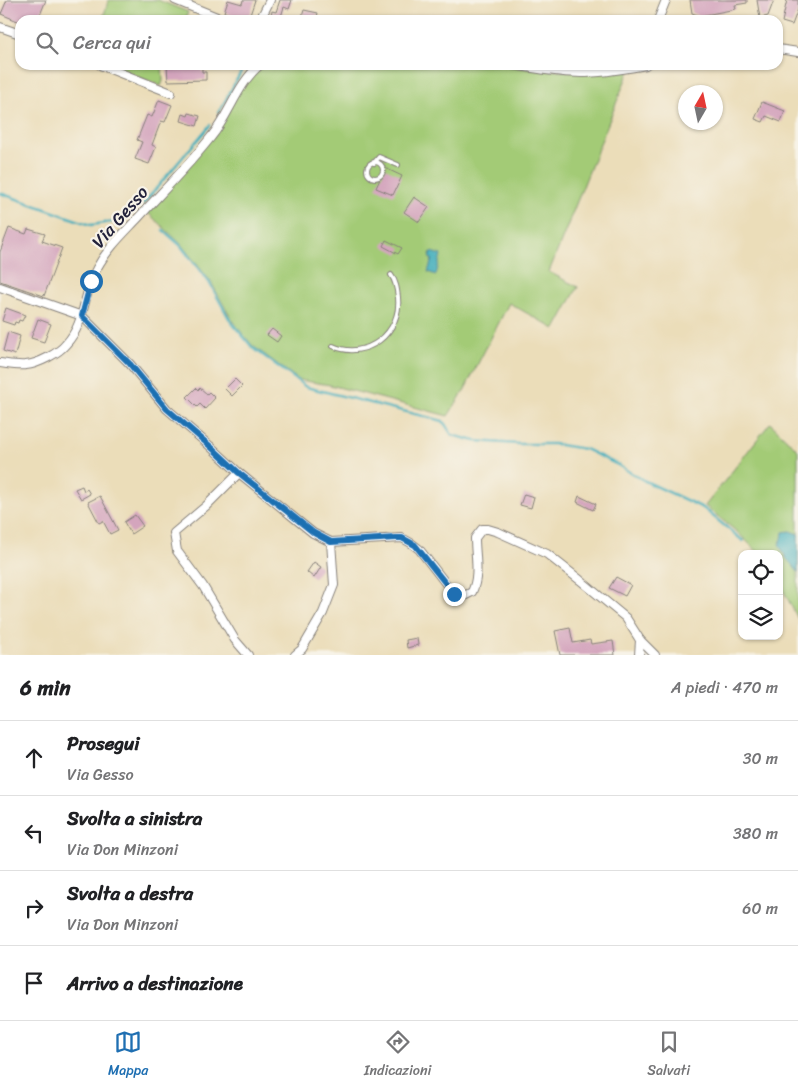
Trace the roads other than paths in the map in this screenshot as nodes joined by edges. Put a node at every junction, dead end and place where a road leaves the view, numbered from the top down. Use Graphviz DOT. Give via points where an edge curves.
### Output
graph roads {
  1 [pos="175,0"];
  2 [pos="270,0"];
  3 [pos="666,0"];
  4 [pos="212,15"];
  5 [pos="262,15"];
  6 [pos="660,15"];
  7 [pos="0,27"];
  8 [pos="15,32"];
  9 [pos="783,50"];
  10 [pos="798,52"];
  11 [pos="112,70"];
  12 [pos="254,70"];
  13 [pos="541,70"];
  14 [pos="619,70"];
  15 [pos="638,70"];
  16 [pos="634,75"];
  17 [pos="170,94"];
  18 [pos="374,163"];
  19 [pos="398,165"];
  20 [pos="391,275"];
  21 [pos="0,287"];
  22 [pos="82,316"];
  23 [pos="333,346"];
  24 [pos="0,363"];
  25 [pos="239,473"];
  26 [pos="331,542"];
  27 [pos="640,640"];
  28 [pos="248,655"];
  29 [pos="295,655"];
  30 [pos="639,655"];
  31 [pos="655,655"];
  1 -- 4 [label="street"];
  2 -- 5 [label="street"];
  3 -- 6 [label="street"];
  7 -- 8 [label="street"];
  9 -- 10 [label="street"];
  11 -- 17 [label="street"];
  12 -- 22 [label="street, Via Gesso" via="204,146 110,248 91,281"];
  13 -- 14 [label="street" via="580,73"];
  15 -- 16 [label="street"];
  18 -- 18 [label="lane" via="368,166 367,171 374,178 379,177 382,170"];
  18 -- 19 [label="lane" via="379,157"];
  20 -- 23 [label="lane" via="398,301 391,329 366,348 348,351"];
  21 -- 22 [label="street"];
  22 -- 24 [label="street, Via Gesso" via="66,345 49,357 28,365"];
  22 -- 25 [label="street" via="130,364 167,409"];
  25 -- 26 [label="street" via="314,533"];
  25 -- 28 [label="street" via="174,533 177,551"];
  26 -- 27 [label="street" via="402,538 419,549 454,594 464,596 472,592 476,584 475,538 482,529 498,532 547,554 626,618"];
  26 -- 29 [label="street" via="334,585 323,613 302,650"];
  27 -- 30 [label="street"];
  27 -- 31 [label="street"];
}
